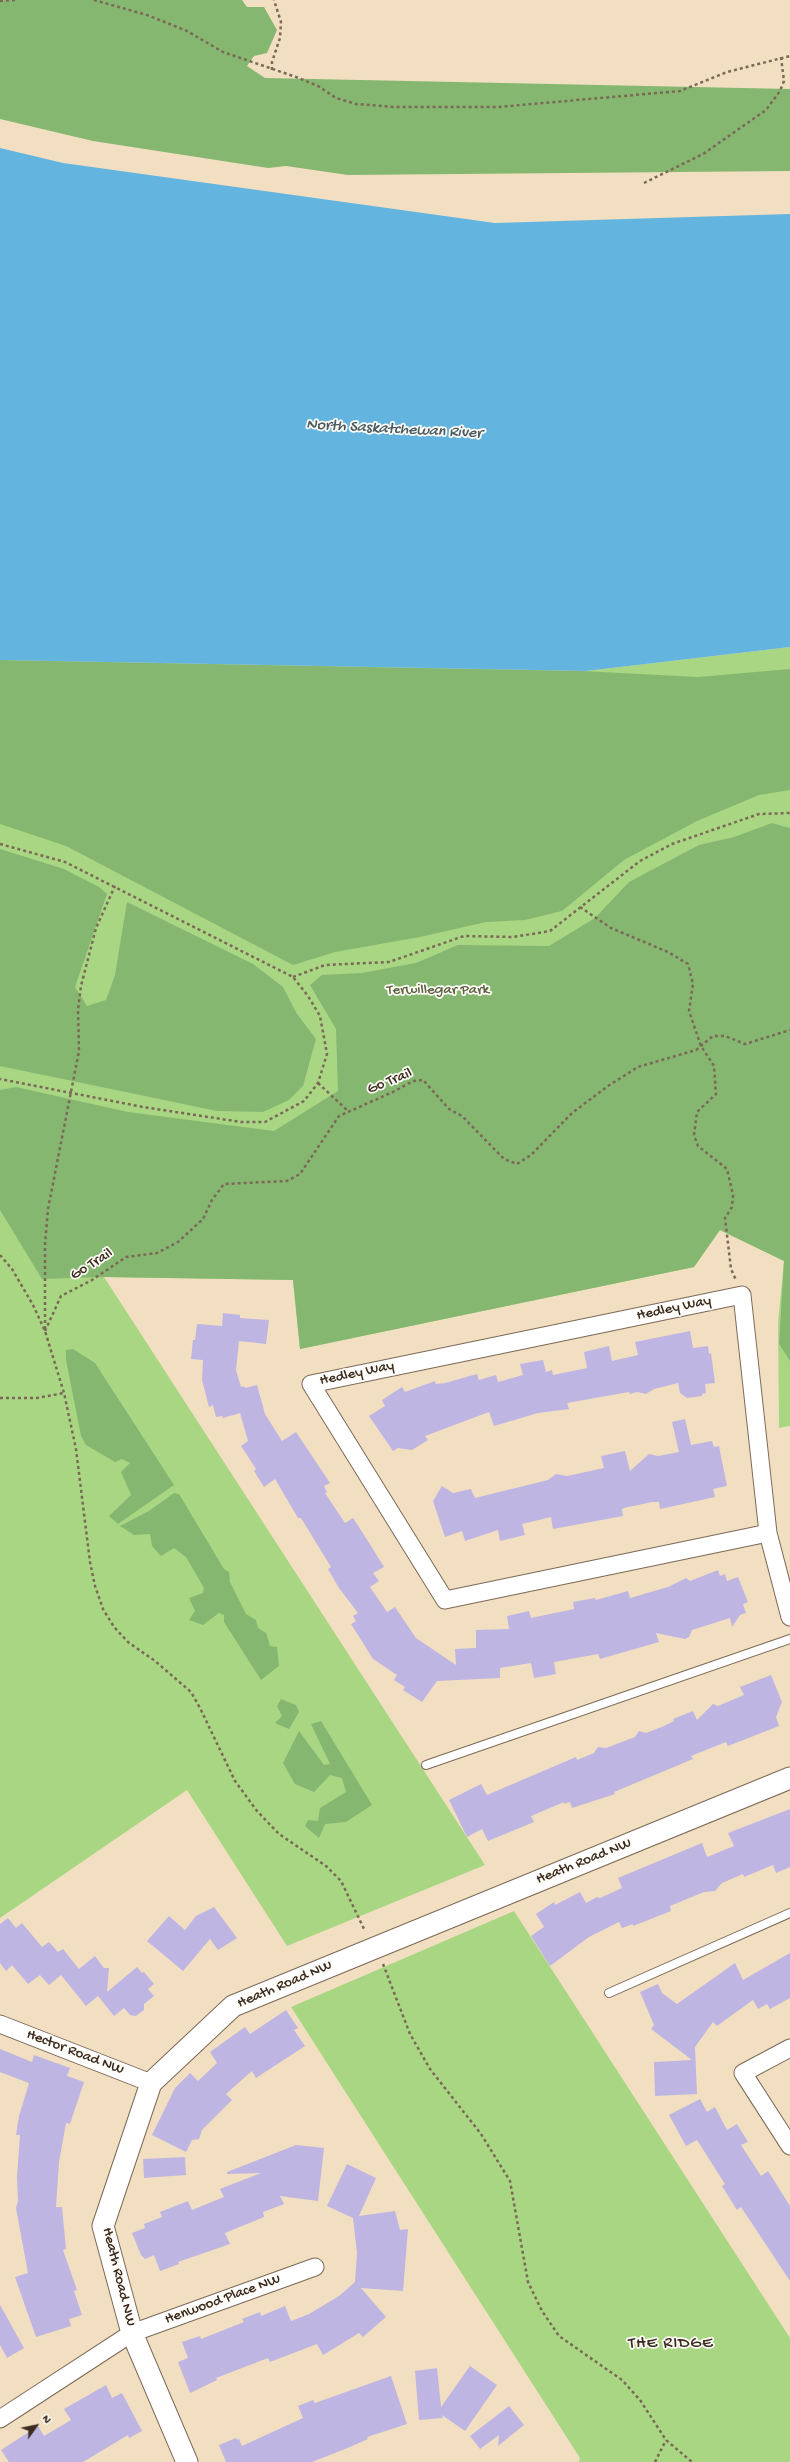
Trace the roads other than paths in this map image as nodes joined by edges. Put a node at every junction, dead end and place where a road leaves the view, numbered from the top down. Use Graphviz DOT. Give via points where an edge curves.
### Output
graph roads {
  1 [pos="768,1533"];
  2 [pos="790,1617"];
  3 [pos="790,1639"];
  4 [pos="426,1764"];
  5 [pos="790,1778"];
  6 [pos="790,1913"];
  7 [pos="609,1993"];
  8 [pos="0,2024"];
  9 [pos="790,2048"];
  10 [pos="151,2083"];
  11 [pos="790,2146"];
  12 [pos="315,2267"];
  13 [pos="132,2333"];
  14 [pos="0,2419"];
  15 [pos="187,2462"];
  1 -- 1 [label="street, Hedley Way" via="742,1296 311,1384 445,1600"];
  1 -- 2 [label="street"];
  3 -- 4 [label="lane"];
  5 -- 10 [label="street, Heath Road NW" via="233,2006"];
  6 -- 7 [label="lane"];
  8 -- 10 [label="street, Hector Road NW"];
  9 -- 11 [label="street" via="743,2073"];
  10 -- 13 [label="street, Heath Road NW" via="102,2226"];
  12 -- 13 [label="street, Henwood Place NW"];
  13 -- 14 [label="street, Henwood Place NW"];
  13 -- 15 [label="street, Heath Road NW"];
}
